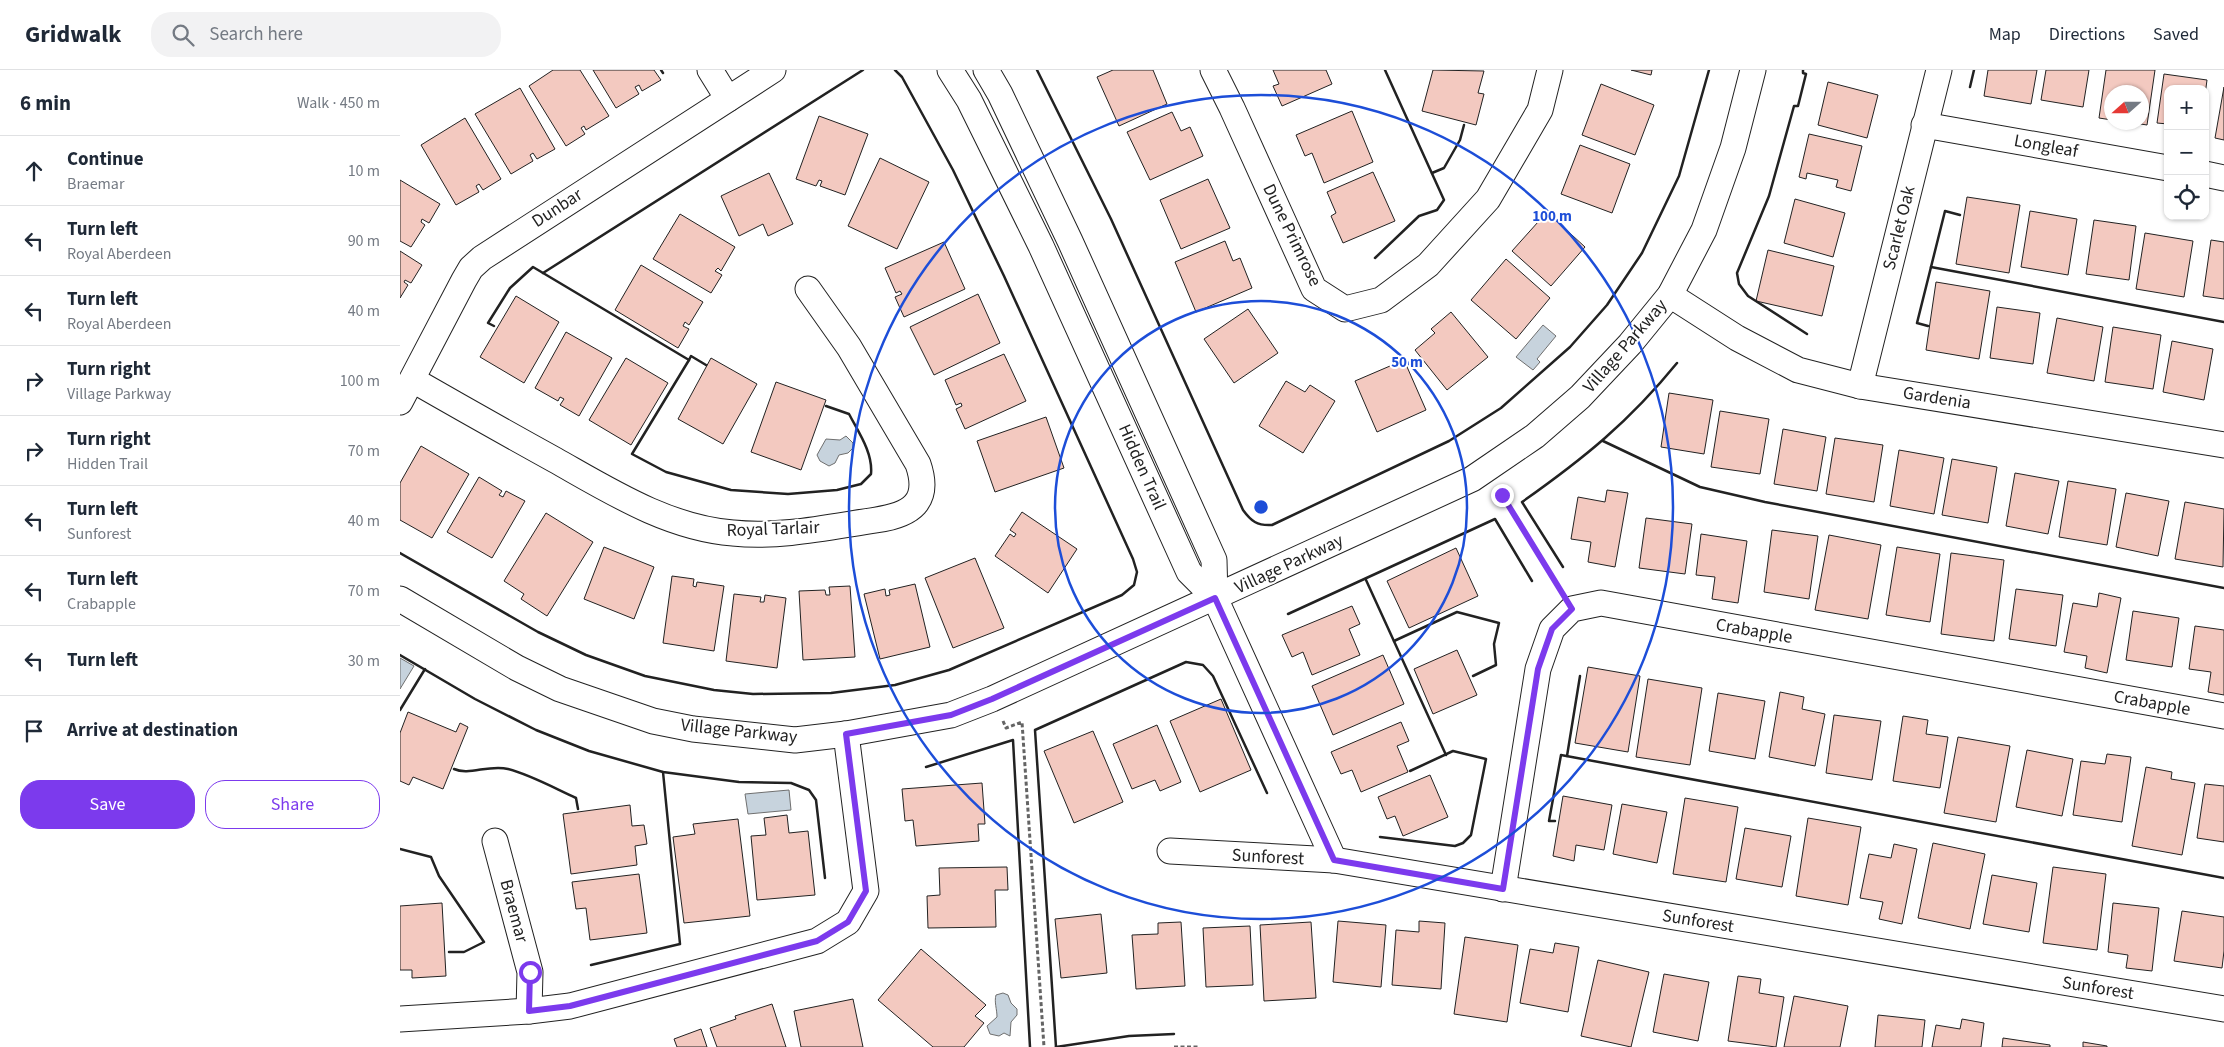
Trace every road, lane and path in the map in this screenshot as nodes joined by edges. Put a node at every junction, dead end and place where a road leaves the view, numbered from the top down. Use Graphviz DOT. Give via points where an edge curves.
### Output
graph roads {
  1 [pos="710,70"];
  2 [pos="773,70"];
  3 [pos="950,70"];
  4 [pos="986,70"];
  5 [pos="1213,70"];
  6 [pos="1550,70"];
  7 [pos="1753,70"];
  8 [pos="1938,70"];
  9 [pos="728,99"];
  10 [pos="1924,125"];
  11 [pos="2164,167"];
  12 [pos="2209,175"];
  13 [pos="2224,178"];
  14 [pos="808,290"];
  15 [pos="1670,295"];
  16 [pos="413,380"];
  17 [pos="1860,386"];
  18 [pos="400,402"];
  19 [pos="2224,445"];
  20 [pos="1502,495"];
  21 [pos="1215,598"];
  22 [pos="400,599"];
  23 [pos="1572,609"];
  24 [pos="992,699"];
  25 [pos="2224,716"];
  26 [pos="846,734"];
  27 [pos="495,841"];
  28 [pos="1170,851"];
  29 [pos="1334,860"];
  30 [pos="1503,889"];
  31 [pos="2224,1009"];
  32 [pos="529,1011"];
  33 [pos="400,1019"];
  34 [pos="1044,1047"];
  35 [pos="1174,1047"];
  36 [pos="1200,1047"];
  1 -- 9 [label="street"];
  2 -- 9 [label="street, Dunbar"];
  3 -- 21 [label="street, Hidden Trail" via="969,100 1041,246 1189,572"];
  4 -- 21 [label="street" via="1070,241 1214,560"];
  5 -- 6 [label="street, Dune Primrose" via="1314,290 1345,308 1380,300 1428,265 1488,199 1540,110"];
  7 -- 15 [label="street, Village Parkway" via="1733,148 1704,230"];
  8 -- 10 [label="street, Scarlet Oak"];
  9 -- 16 [label="street, Dunbar" via="482,258 464,280"];
  10 -- 11 [label="street, Longleaf"];
  10 -- 17 [label="street, Scarlet Oak"];
  12 -- 13 [label="street"];
  14 -- 16 [label="street, Royal Tarlair" via="849,347 918,464 922,474 921,494 914,508 906,513 793,532 733,534 696,527 640,507"];
  15 -- 17 [label="street, Gardenia" via="1737,338 1798,370"];
  15 -- 21 [label="street, Village Parkway" via="1580,397 1535,436 1472,479"];
  16 -- 18 [label="street, Dunbar"];
  17 -- 19 [label="street, Gardenia"];
  20 -- 23 [label="path"];
  21 -- 24 [label="street, Village Parkway"];
  21 -- 29 [label="street, Hidden Trail"];
  22 -- 26 [label="street, Village Parkway" via="517,668 560,689 653,720 693,729 795,740"];
  23 -- 25 [label="street, Crabapple" via="1601,603"];
  23 -- 30 [label="street" via="1552,629 1538,669"];
  24 -- 26 [label="street, Village Parkway" via="951,715"];
  24 -- 34 [label="path" via="1006,728 1022,722"];
  26 -- 32 [label="street" via="866,891 848,922 817,941 570,1006"];
  27 -- 32 [label="street, Braemar" via="530,972"];
  28 -- 29 [label="street, Sunforest"];
  29 -- 30 [label="street, Sunforest"];
  30 -- 31 [label="street, Sunforest"];
  32 -- 33 [label="street"];
  35 -- 36 [label="path"];
}
